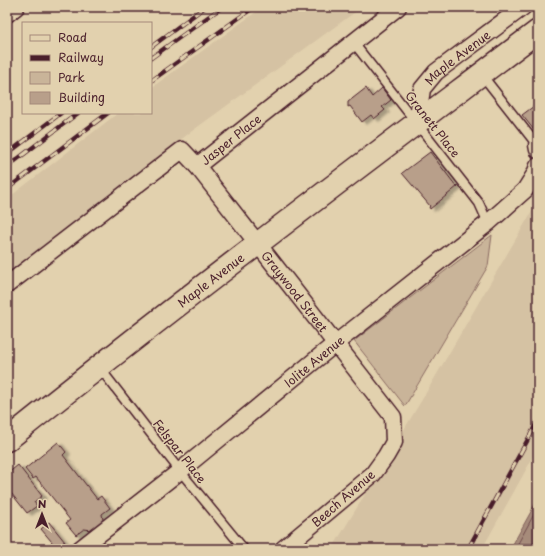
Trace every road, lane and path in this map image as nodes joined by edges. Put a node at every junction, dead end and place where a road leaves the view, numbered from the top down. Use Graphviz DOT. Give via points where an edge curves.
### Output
graph roads {
  1 [pos="16,7"];
  2 [pos="398,7"];
  3 [pos="523,7"];
  4 [pos="7,14"];
  5 [pos="538,32"];
  6 [pos="353,42"];
  7 [pos="481,74"];
  8 [pos="417,123"];
  9 [pos="538,145"];
  10 [pos="538,150"];
  11 [pos="197,166"];
  12 [pos="538,166"];
  13 [pos="488,223"];
  14 [pos="257,244"];
  15 [pos="7,285"];
  16 [pos="336,343"];
  17 [pos="98,366"];
  18 [pos="393,417"];
  19 [pos="7,440"];
  20 [pos="180,471"];
  21 [pos="80,549"];
  22 [pos="244,549"];
  23 [pos="283,549"];
  1 -- 4 [label="street"];
  2 -- 6 [label="street, Jasper Place"];
  3 -- 8 [label="street, Maple Avenue" via="436,72 422,89"];
  5 -- 7 [label="main road, Maple Avenue"];
  6 -- 8 [label="lane, Granett Place"];
  6 -- 11 [label="street, Jasper Place"];
  7 -- 8 [label="main road, Maple Avenue"];
  7 -- 9 [label="lane"];
  8 -- 13 [label="lane, Granett Place" via="479,203"];
  8 -- 14 [label="main road, Maple Avenue"];
  9 -- 10 [label="street"];
  11 -- 14 [label="street, Graywood Street"];
  11 -- 15 [label="street, Jasper Place" via="182,150"];
  12 -- 13 [label="street, Iolite Avenue" via="526,190"];
  13 -- 16 [label="street, Iolite Avenue"];
  14 -- 16 [label="street, Graywood Street"];
  14 -- 17 [label="main road, Maple Avenue"];
  16 -- 18 [label="street, Graywood Street"];
  16 -- 20 [label="street, Iolite Avenue"];
  17 -- 19 [label="main road, Maple Avenue"];
  17 -- 20 [label="lane, Felspar Place"];
  18 -- 23 [label="street, Beech Avenue" via="394,442 373,474"];
  20 -- 21 [label="street, Iolite Avenue"];
  20 -- 22 [label="lane, Felspar Place"];
}
